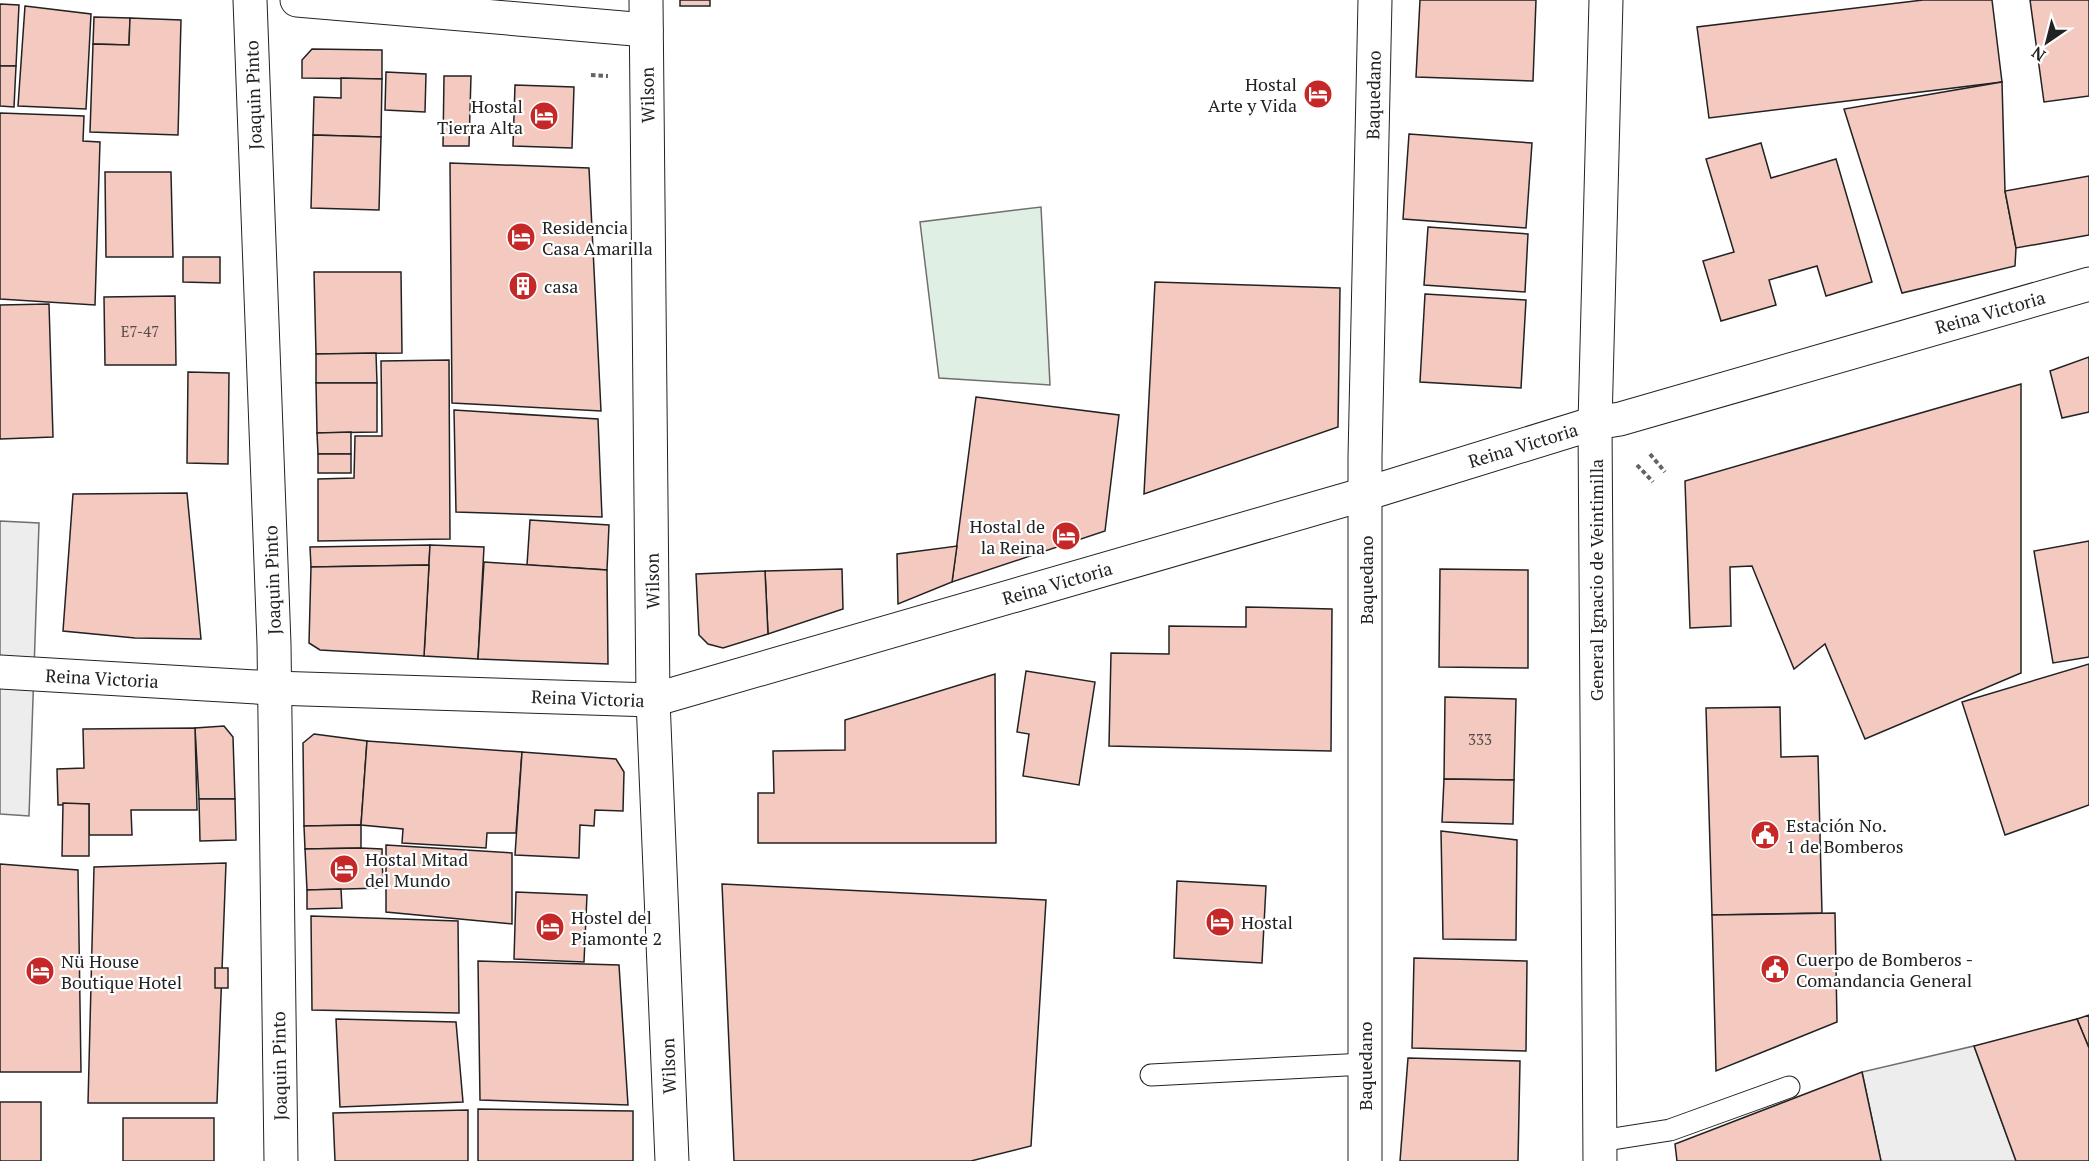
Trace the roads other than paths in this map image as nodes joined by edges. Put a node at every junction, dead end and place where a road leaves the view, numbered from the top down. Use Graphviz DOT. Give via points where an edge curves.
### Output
graph roads {
  1 [pos="250,0"];
  2 [pos="297,0"];
  3 [pos="1375,0"];
  4 [pos="1606,0"];
  5 [pos="646,15"];
  6 [pos="2089,284"];
  7 [pos="1595,423"];
  8 [pos="1365,494"];
  9 [pos="0,672"];
  10 [pos="273,688"];
  11 [pos="653,700"];
  12 [pos="1365,1064"];
  13 [pos="1151,1075"];
  14 [pos="1790,1087"];
  15 [pos="1600,1151"];
  16 [pos="281,1161"];
  17 [pos="672,1161"];
  18 [pos="1365,1161"];
  1 -- 10 [label="street, Joaquin Pinto"];
  2 -- 5 [label="street"];
  3 -- 8 [label="street, Baquedano"];
  4 -- 7 [label="street, General Ignacio de Veintimilla"];
  5 -- 11 [label="street, Wilson"];
  6 -- 7 [label="street, Reina Victoria"];
  7 -- 8 [label="street, Reina Victoria"];
  7 -- 15 [label="street, General Ignacio de Veintimilla"];
  8 -- 11 [label="street, Reina Victoria"];
  8 -- 12 [label="street, Baquedano"];
  9 -- 10 [label="street, Reina Victoria"];
  10 -- 11 [label="street, Reina Victoria"];
  10 -- 16 [label="street, Joaquin Pinto"];
  11 -- 17 [label="street, Wilson"];
  12 -- 13 [label="lane"];
  12 -- 18 [label="street, Baquedano"];
  14 -- 15 [label="lane"];
}
